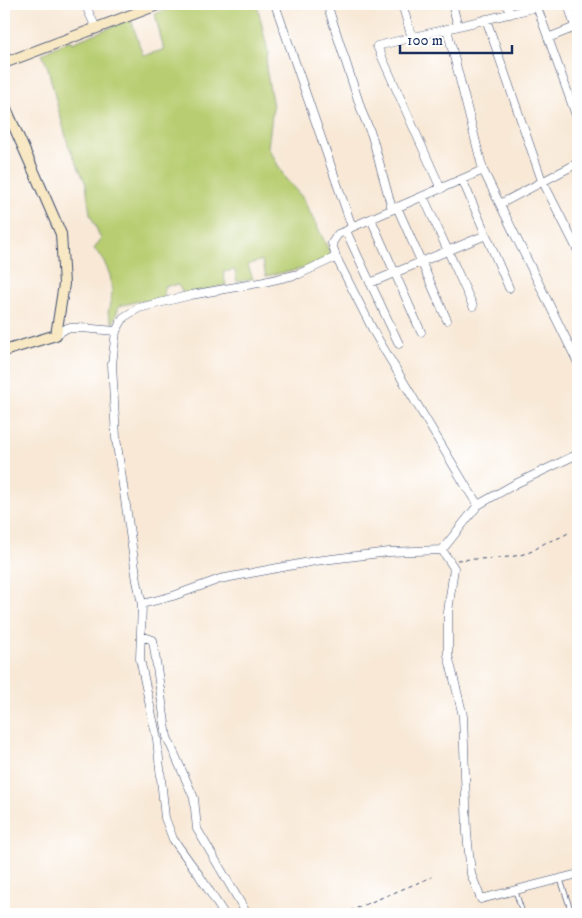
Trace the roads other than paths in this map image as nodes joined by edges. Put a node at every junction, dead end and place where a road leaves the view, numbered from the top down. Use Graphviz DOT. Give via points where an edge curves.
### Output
graph roads {
  1 [pos="85,4"];
  2 [pos="160,4"];
  3 [pos="275,4"];
  4 [pos="327,4"];
  5 [pos="402,4"];
  6 [pos="452,4"];
  7 [pos="507,4"];
  8 [pos="568,4"];
  9 [pos="537,5"];
  10 [pos="142,7"];
  11 [pos="510,14"];
  12 [pos="486,19"];
  13 [pos="458,26"];
  14 [pos="577,26"];
  15 [pos="96,28"];
  16 [pos="447,28"];
  17 [pos="578,37"];
  18 [pos="412,38"];
  19 [pos="548,38"];
  20 [pos="4,63"];
  21 [pos="4,104"];
  22 [pos="578,121"];
  23 [pos="578,163"];
  24 [pos="483,170"];
  25 [pos="462,179"];
  26 [pos="543,182"];
  27 [pos="441,188"];
  28 [pos="423,196"];
  29 [pos="500,204"];
  30 [pos="395,208"];
  31 [pos="371,219"];
  32 [pos="349,229"];
  33 [pos="486,235"];
  34 [pos="447,251"];
  35 [pos="578,251"];
  36 [pos="336,257"];
  37 [pos="421,262"];
  38 [pos="395,273"];
  39 [pos="370,283"];
  40 [pos="509,288"];
  41 [pos="473,306"];
  42 [pos="447,320"];
  43 [pos="116,331"];
  44 [pos="421,332"];
  45 [pos="56,335"];
  46 [pos="399,344"];
  47 [pos="4,351"];
  48 [pos="578,363"];
  49 [pos="578,454"];
  50 [pos="478,505"];
  51 [pos="442,550"];
  52 [pos="142,604"];
  53 [pos="141,636"];
  54 [pos="578,874"];
  55 [pos="560,878"];
  56 [pos="514,890"];
  57 [pos="224,914"];
  58 [pos="247,914"];
  59 [pos="522,914"];
  60 [pos="572,914"];
  1 -- 15 [label="street"];
  2 -- 10 [label="street"];
  3 -- 32 [label="street"];
  4 -- 30 [label="street"];
  5 -- 18 [label="street"];
  6 -- 13 [label="street"];
  7 -- 11 [label="street"];
  8 -- 14 [label="street"];
  9 -- 11 [label="street"];
  9 -- 19 [label="street"];
  10 -- 15 [label="street"];
  11 -- 12 [label="street"];
  12 -- 13 [label="street"];
  12 -- 26 [label="street"];
  13 -- 16 [label="street"];
  14 -- 17 [label="street"];
  14 -- 19 [label="street"];
  15 -- 20 [label="street"];
  16 -- 18 [label="street"];
  16 -- 24 [label="street"];
  18 -- 27 [label="street" via="377,46"];
  19 -- 22 [label="street"];
  21 -- 45 [label="street" via="60,234 64,284"];
  23 -- 26 [label="street"];
  24 -- 25 [label="street"];
  24 -- 29 [label="street"];
  25 -- 27 [label="street"];
  25 -- 33 [label="street"];
  26 -- 29 [label="street"];
  26 -- 35 [label="street"];
  27 -- 28 [label="street"];
  28 -- 30 [label="street"];
  28 -- 34 [label="street"];
  29 -- 48 [label="street"];
  30 -- 31 [label="street"];
  30 -- 37 [label="street"];
  31 -- 32 [label="street"];
  31 -- 38 [label="street"];
  32 -- 36 [label="street" via="338,234 332,243"];
  32 -- 39 [label="street"];
  33 -- 34 [label="street"];
  33 -- 40 [label="street"];
  34 -- 37 [label="street"];
  34 -- 41 [label="street"];
  36 -- 43 [label="street" via="299,274 139,308 124,317"];
  36 -- 50 [label="street" via="375,334"];
  37 -- 38 [label="street"];
  37 -- 42 [label="street"];
  38 -- 39 [label="street"];
  38 -- 44 [label="street"];
  39 -- 46 [label="street"];
  43 -- 45 [label="street" via="67,328"];
  43 -- 52 [label="street" via="112,364 116,438"];
  45 -- 47 [label="street"];
  49 -- 50 [label="street"];
  50 -- 51 [label="street"];
  51 -- 52 [label="street" via="389,552 315,561 220,580"];
  51 -- 56 [label="street" via="454,568 448,612 448,655 463,716 471,874 481,899"];
  52 -- 53 [label="street"];
  53 -- 57 [label="street" via="140,659 157,739 165,818 173,839"];
  53 -- 58 [label="street" via="153,640 167,737 194,798 197,829"];
  54 -- 55 [label="street"];
  55 -- 56 [label="street"];
  55 -- 60 [label="lane"];
  56 -- 59 [label="lane"];
}
